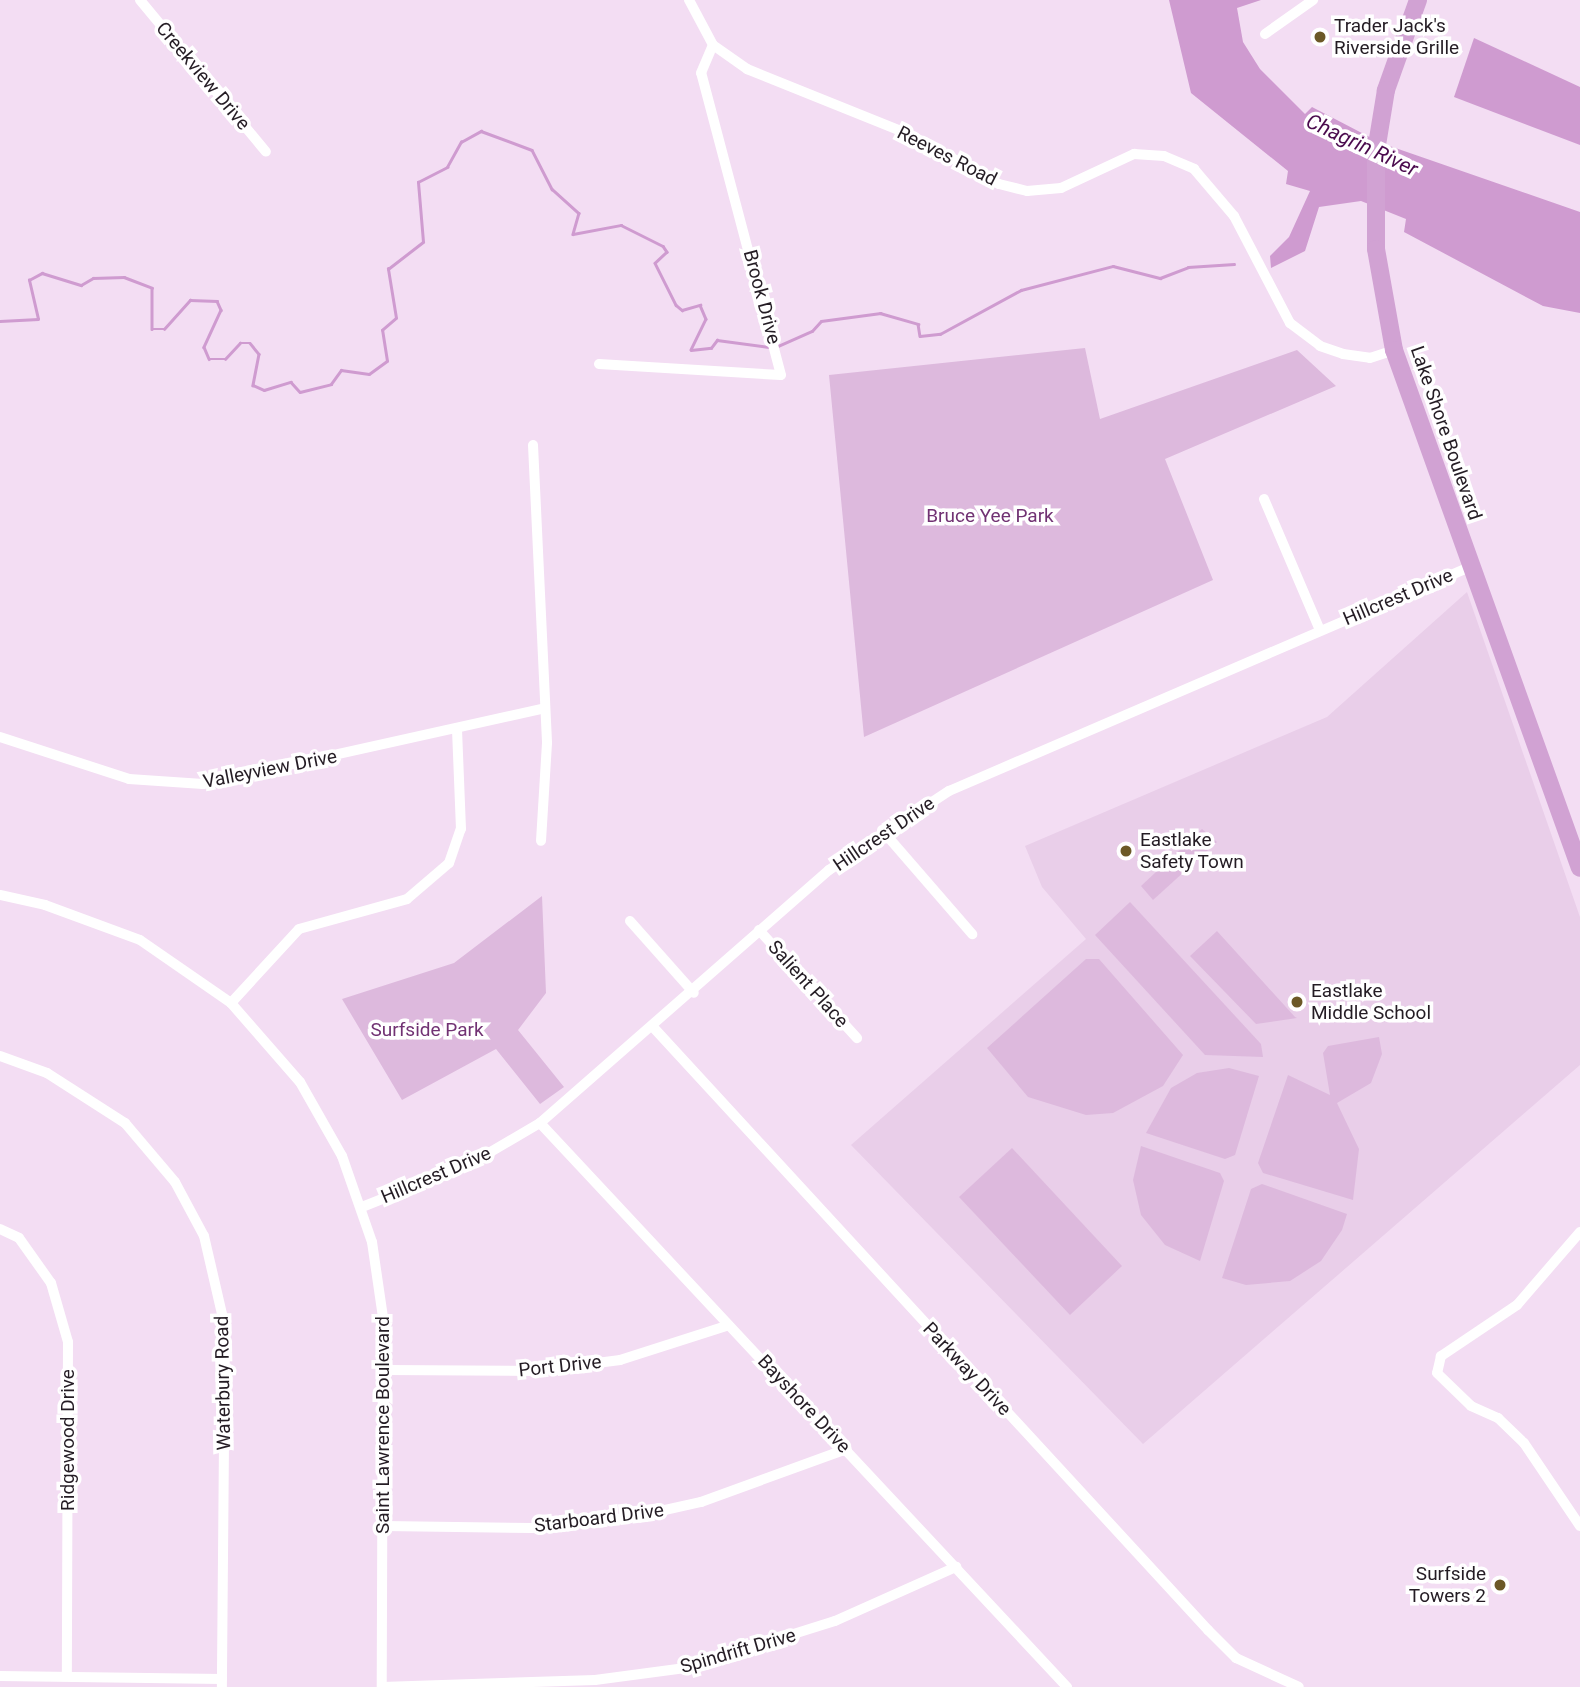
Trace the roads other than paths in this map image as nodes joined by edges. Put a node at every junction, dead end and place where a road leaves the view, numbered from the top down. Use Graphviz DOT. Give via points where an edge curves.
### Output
graph roads {
  1 [pos="140,0"];
  2 [pos="689,0"];
  3 [pos="1313,0"];
  4 [pos="1418,0"];
  5 [pos="1265,34"];
  6 [pos="713,45"];
  7 [pos="266,152"];
  8 [pos="1394,350"];
  9 [pos="599,364"];
  10 [pos="533,445"];
  11 [pos="1264,499"];
  12 [pos="1472,566"];
  13 [pos="1320,630"];
  14 [pos="542,709"];
  15 [pos="457,729"];
  16 [pos="0,737"];
  17 [pos="882,830"];
  18 [pos="541,841"];
  19 [pos="1580,868"];
  20 [pos="0,895"];
  21 [pos="630,921"];
  22 [pos="759,930"];
  23 [pos="972,934"];
  24 [pos="694,993"];
  25 [pos="231,1003"];
  26 [pos="653,1027"];
  27 [pos="858,1038"];
  28 [pos="0,1056"];
  29 [pos="540,1123"];
  30 [pos="362,1207"];
  31 [pos="0,1229"];
  32 [pos="1580,1232"];
  33 [pos="729,1325"];
  34 [pos="386,1370"];
  35 [pos="846,1449"];
  36 [pos="1580,1526"];
  37 [pos="384,1527"];
  38 [pos="956,1567"];
  39 [pos="0,1676"];
  40 [pos="67,1676"];
  41 [pos="222,1683"];
  42 [pos="382,1687"];
  43 [pos="1066,1687"];
  44 [pos="1299,1687"];
  1 -- 7 [label="street, Creekview Drive"];
  2 -- 6 [label="street, Reeves Road"];
  3 -- 5 [label="street"];
  4 -- 8 [label="main road, Lake Shore Boulevard" via="1386,90 1376,151 1376,249"];
  6 -- 8 [label="street, Reeves Road" via="747,69 909,134 1008,186 1061,188 1134,154 1164,156 1194,169 1228,207 1290,323 1320,346 1343,354 1370,358"];
  6 -- 9 [label="street, Brook Drive" via="701,73 781,375"];
  8 -- 12 [label="main road, Lake Shore Boulevard"];
  10 -- 14 [label="street"];
  11 -- 13 [label="street"];
  12 -- 13 [label="street, Hillcrest Drive"];
  12 -- 19 [label="main road, Lake Shore Boulevard"];
  13 -- 17 [label="street, Hillcrest Drive" via="949,791"];
  14 -- 15 [label="street, Valleyview Drive"];
  14 -- 18 [label="street" via="547,743"];
  15 -- 16 [label="street, Valleyview Drive" via="203,784 130,779"];
  15 -- 25 [label="street" via="461,829 449,863 407,899 299,929"];
  17 -- 22 [label="street, Hillcrest Drive"];
  17 -- 23 [label="street"];
  20 -- 25 [label="street, Saint Lawrence Boulevard" via="45,905 140,940"];
  21 -- 24 [label="street"];
  22 -- 24 [label="street, Hillcrest Drive"];
  22 -- 27 [label="street, Salient Place"];
  24 -- 26 [label="street, Hillcrest Drive"];
  25 -- 30 [label="street, Saint Lawrence Boulevard" via="300,1082"];
  26 -- 29 [label="street, Hillcrest Drive"];
  26 -- 44 [label="street, Parkway Drive" via="1208,1630 1236,1658"];
  28 -- 41 [label="street, Waterbury Road" via="47,1073 125,1124 175,1182 204,1236 225,1327"];
  29 -- 30 [label="street, Hillcrest Drive" via="470,1164"];
  29 -- 33 [label="street, Bayshore Drive"];
  30 -- 34 [label="street, Saint Lawrence Boulevard" via="378,1276"];
  31 -- 40 [label="street, Ridgewood Drive" via="19,1238 51,1283 68,1342"];
  32 -- 36 [label="street" via="1517,1306 1441,1356 1437,1373 1471,1406 1498,1418 1524,1443"];
  33 -- 34 [label="street, Port Drive" via="683,1345 571,1367"];
  33 -- 35 [label="street, Bayshore Drive"];
  34 -- 37 [label="street, Saint Lawrence Boulevard"];
  35 -- 37 [label="street, Starboard Drive" via="701,1502 629,1518 531,1528"];
  35 -- 38 [label="street, Bayshore Drive"];
  37 -- 42 [label="street, Saint Lawrence Boulevard"];
  38 -- 42 [label="street, Spindrift Drive" via="835,1621 685,1668 595,1680"];
  38 -- 43 [label="street, Bayshore Drive"];
  39 -- 40 [label="street"];
  40 -- 41 [label="street"];
}
